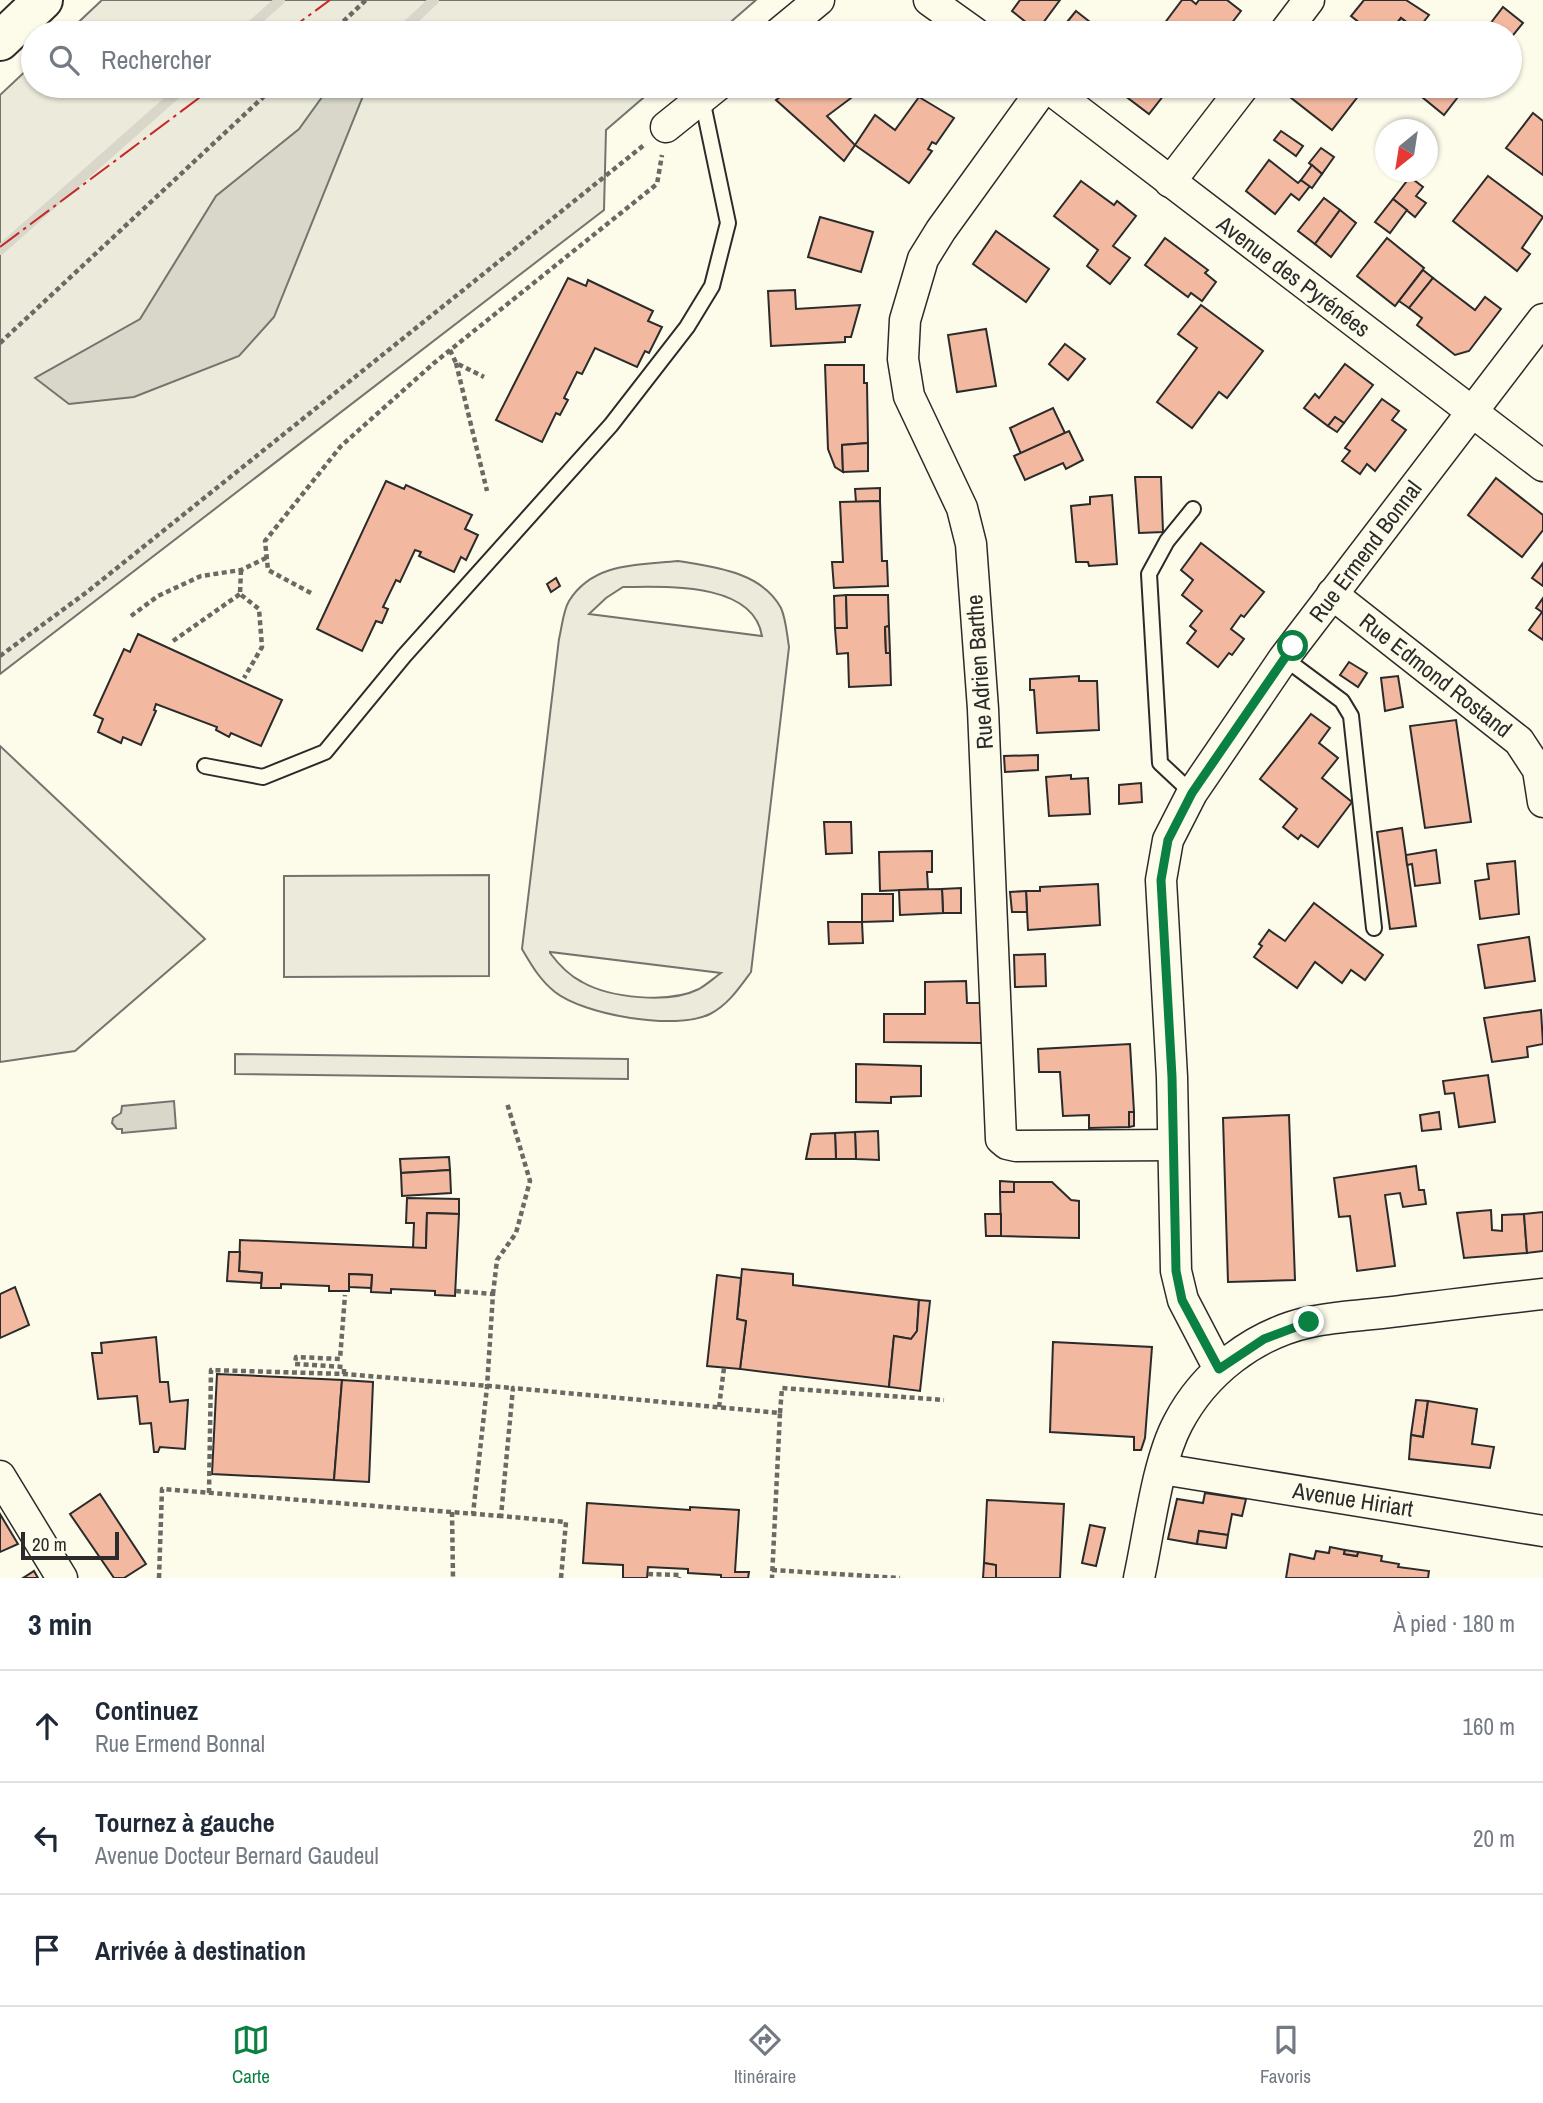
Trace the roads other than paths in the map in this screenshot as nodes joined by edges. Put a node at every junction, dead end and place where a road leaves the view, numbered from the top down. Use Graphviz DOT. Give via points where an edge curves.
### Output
graph roads {
  1 [pos="43,0"];
  2 [pos="819,0"];
  3 [pos="929,0"];
  4 [pos="1309,0"];
  5 [pos="794,21"];
  6 [pos="958,21"];
  7 [pos="1293,21"];
  8 [pos="0,41"];
  9 [pos="702,98"];
  10 [pos="711,98"];
  11 [pos="1036,98"];
  12 [pos="1061,98"];
  13 [pos="1235,98"];
  14 [pos="666,127"];
  15 [pos="1170,182"];
  16 [pos="1543,318"];
  17 [pos="1472,411"];
  18 [pos="1543,466"];
  19 [pos="1193,509"];
  20 [pos="1332,594"];
  21 [pos="1284,658"];
  22 [pos="205,766"];
  23 [pos="1192,793"];
  24 [pos="1543,802"];
  25 [pos="1374,928"];
  26 [pos="1172,1145"];
  27 [pos="1543,1294"];
  28 [pos="1219,1369"];
  29 [pos="1162,1469"];
  30 [pos="0,1476"];
  31 [pos="1543,1531"];
  32 [pos="62,1578"];
  33 [pos="1139,1578"];
  1 -- 8 [label="main road"];
  2 -- 5 [label="street"];
  3 -- 6 [label="street"];
  4 -- 7 [label="street"];
  9 -- 14 [label="street"];
  10 -- 22 [label="lane" via="728,223 712,286 687,327 611,425 404,656 326,752 263,776"];
  11 -- 26 [label="street, Rue Adrien Barthe" via="923,259 905,320 903,359 909,396 962,508 971,544 983,709 1001,1139 1016,1146"];
  12 -- 15 [label="street, Avenue des Pyrénées"];
  13 -- 15 [label="street"];
  15 -- 17 [label="street, Avenue des Pyrénées"];
  16 -- 17 [label="street, Rue Ermend Bonnal"];
  17 -- 18 [label="street, Avenue des Pyrénées"];
  17 -- 20 [label="street, Rue Ermend Bonnal"];
  19 -- 23 [label="lane" via="1167,541 1149,574 1160,763"];
  20 -- 21 [label="street, Rue Ermend Bonnal"];
  20 -- 24 [label="street, Rue Edmond Rostand" via="1519,741 1538,770"];
  21 -- 23 [label="street, Rue Ermend Bonnal"];
  21 -- 25 [label="lane" via="1342,701 1352,716"];
  23 -- 26 [label="street, Rue Ermend Bonnal" via="1168,840 1161,880"];
  26 -- 28 [label="street, Rue Ermend Bonnal" via="1176,1271 1182,1300"];
  27 -- 28 [label="street" via="1309,1322 1264,1339"];
  28 -- 29 [label="street" via="1195,1394 1177,1425"];
  29 -- 31 [label="street, Avenue Hiriart"];
  29 -- 33 [label="street"];
  30 -- 32 [label="street"];
}
